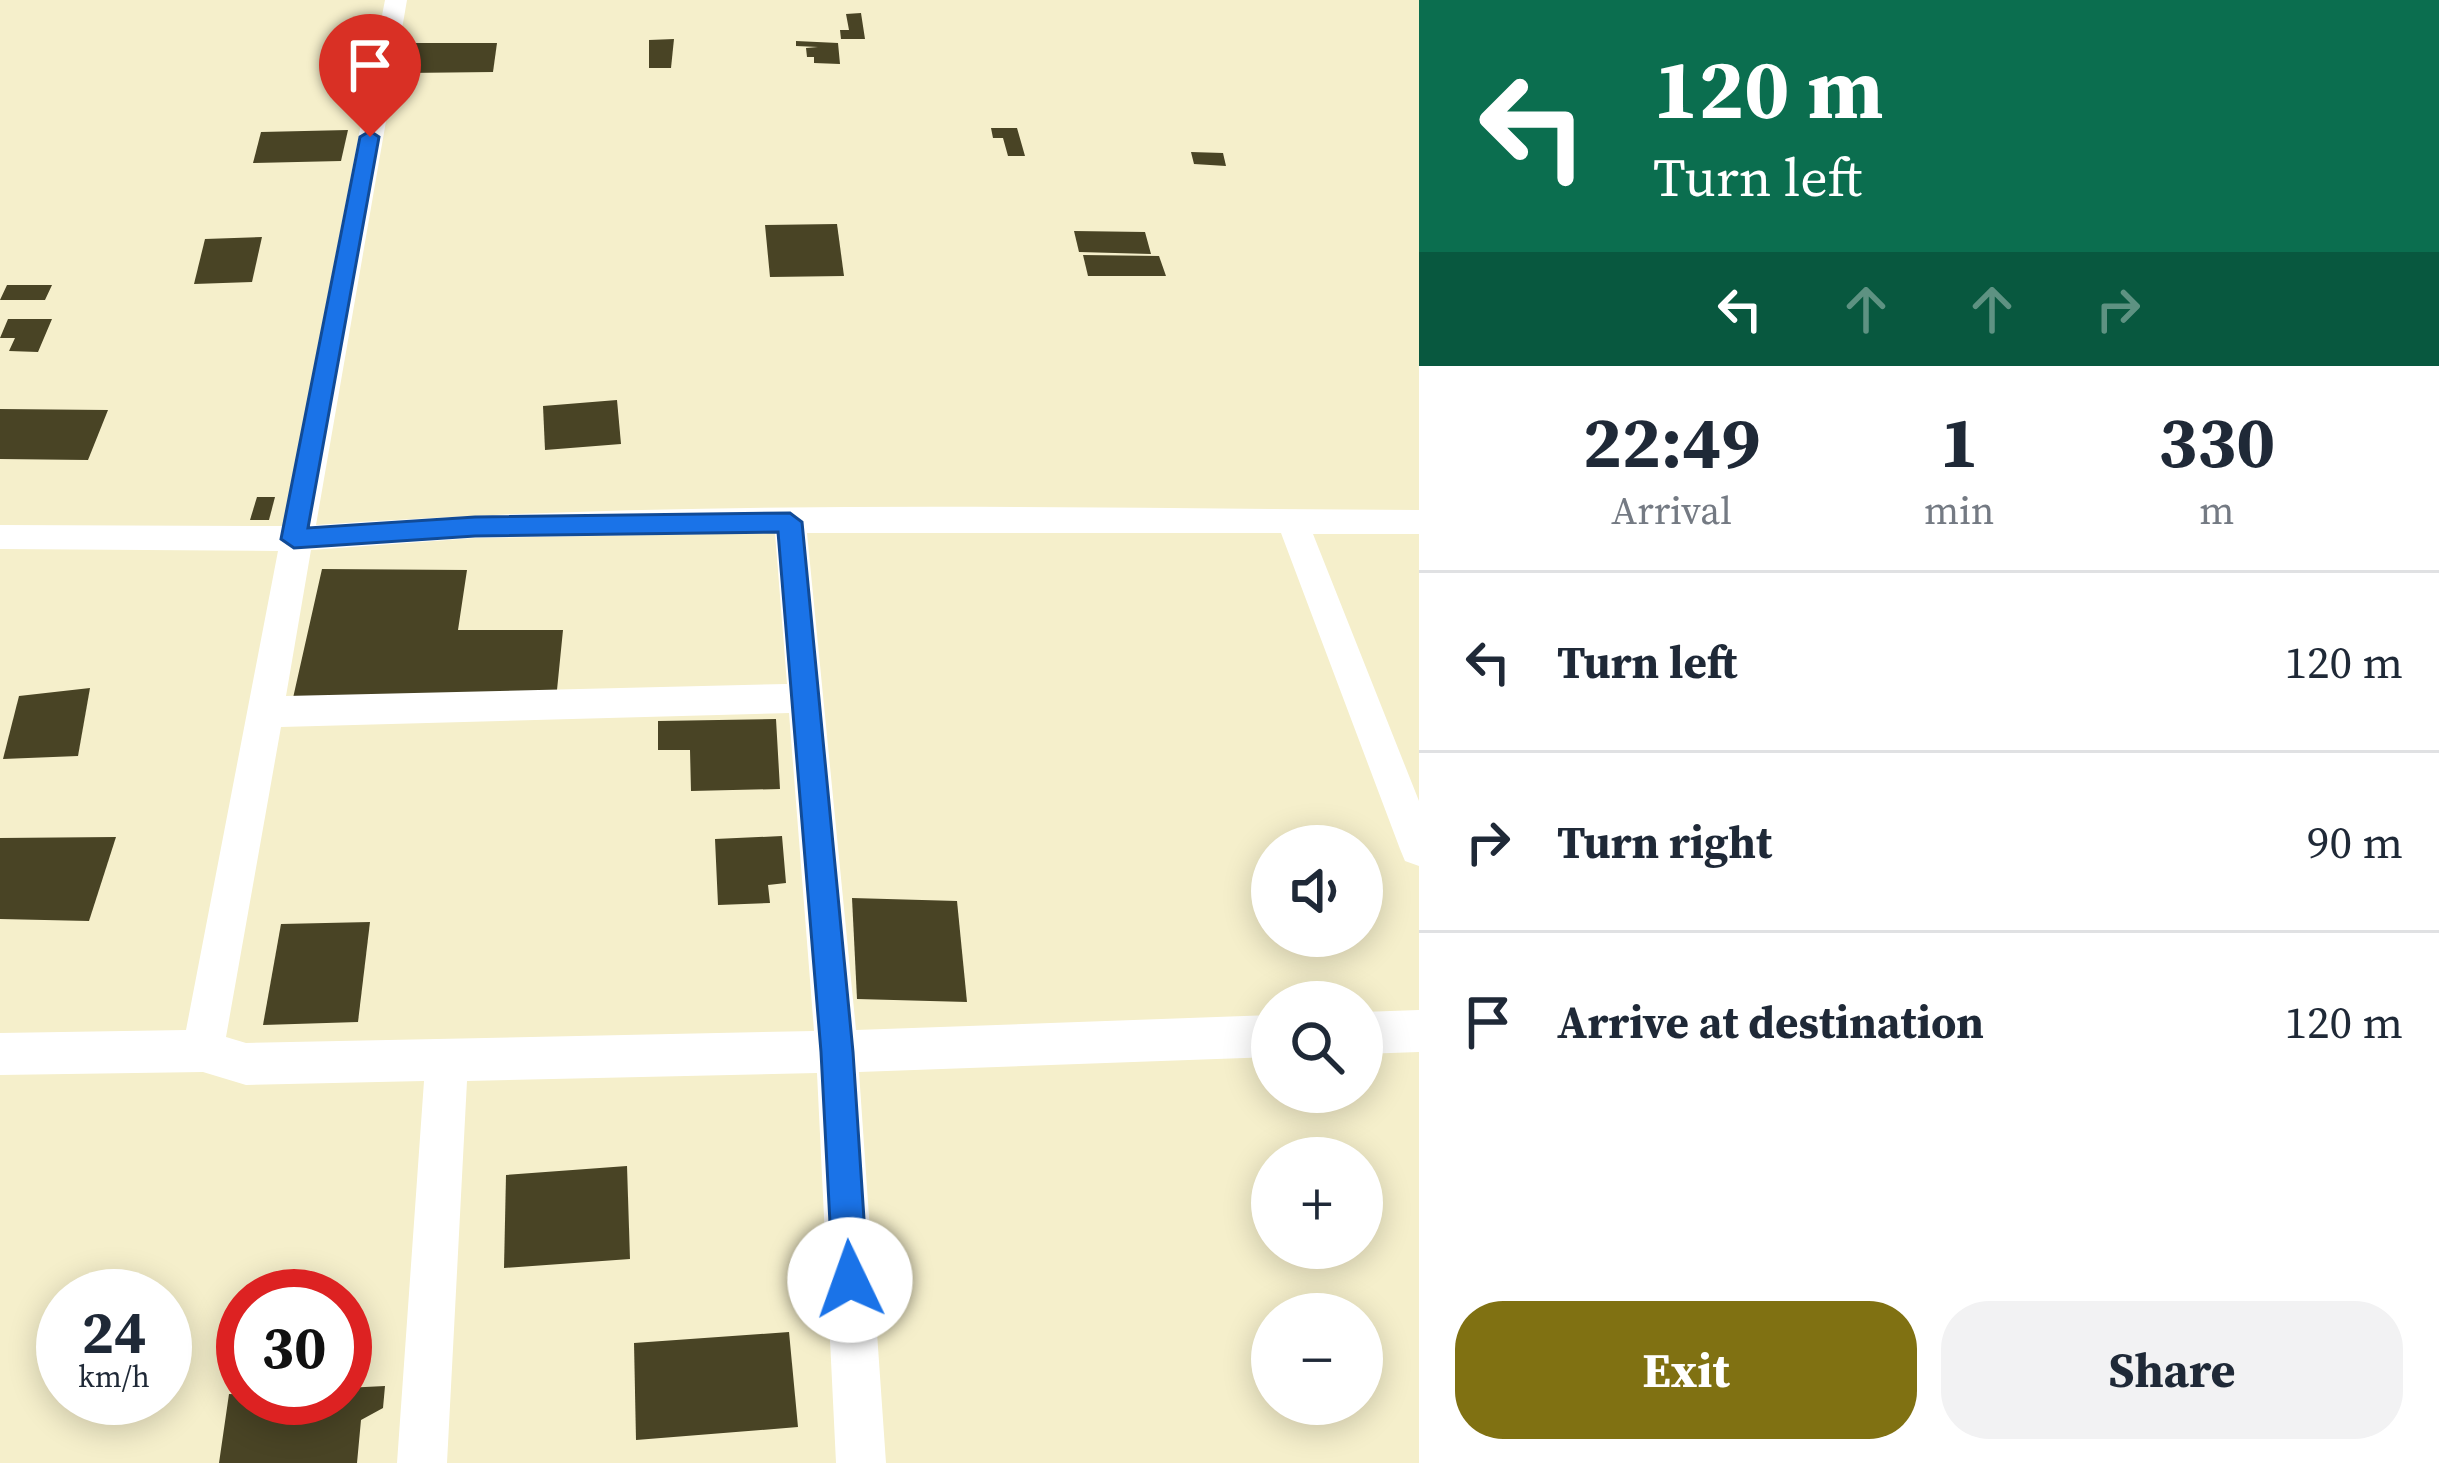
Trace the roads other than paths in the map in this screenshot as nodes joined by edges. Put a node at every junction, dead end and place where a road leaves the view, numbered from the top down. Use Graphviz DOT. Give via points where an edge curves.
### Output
graph roads {
  1 [pos="396,0"];
  2 [pos="790,522"];
  3 [pos="1419,522"];
  4 [pos="1293,524"];
  5 [pos="0,537"];
  6 [pos="294,539"];
  7 [pos="806,698"];
  8 [pos="262,712"];
  9 [pos="1419,849"];
  10 [pos="1419,1031"];
  11 [pos="1383,1032"];
  12 [pos="1251,1037"];
  13 [pos="203,1051"];
  14 [pos="837,1052"];
  15 [pos="0,1054"];
  16 [pos="447,1061"];
  17 [pos="422,1463"];
  18 [pos="861,1463"];
  1 -- 6 [label="street"];
  2 -- 4 [label="street"];
  2 -- 6 [label="street" via="475,526"];
  2 -- 7 [label="street"];
  3 -- 4 [label="street"];
  4 -- 9 [label="street"];
  5 -- 6 [label="street"];
  6 -- 8 [label="street"];
  7 -- 8 [label="street"];
  7 -- 14 [label="street"];
  8 -- 13 [label="street"];
  10 -- 11 [label="street"];
  12 -- 14 [label="street"];
  13 -- 15 [label="street"];
  13 -- 16 [label="street" via="246,1064"];
  14 -- 16 [label="street"];
  14 -- 18 [label="street"];
  16 -- 17 [label="street"];
}
